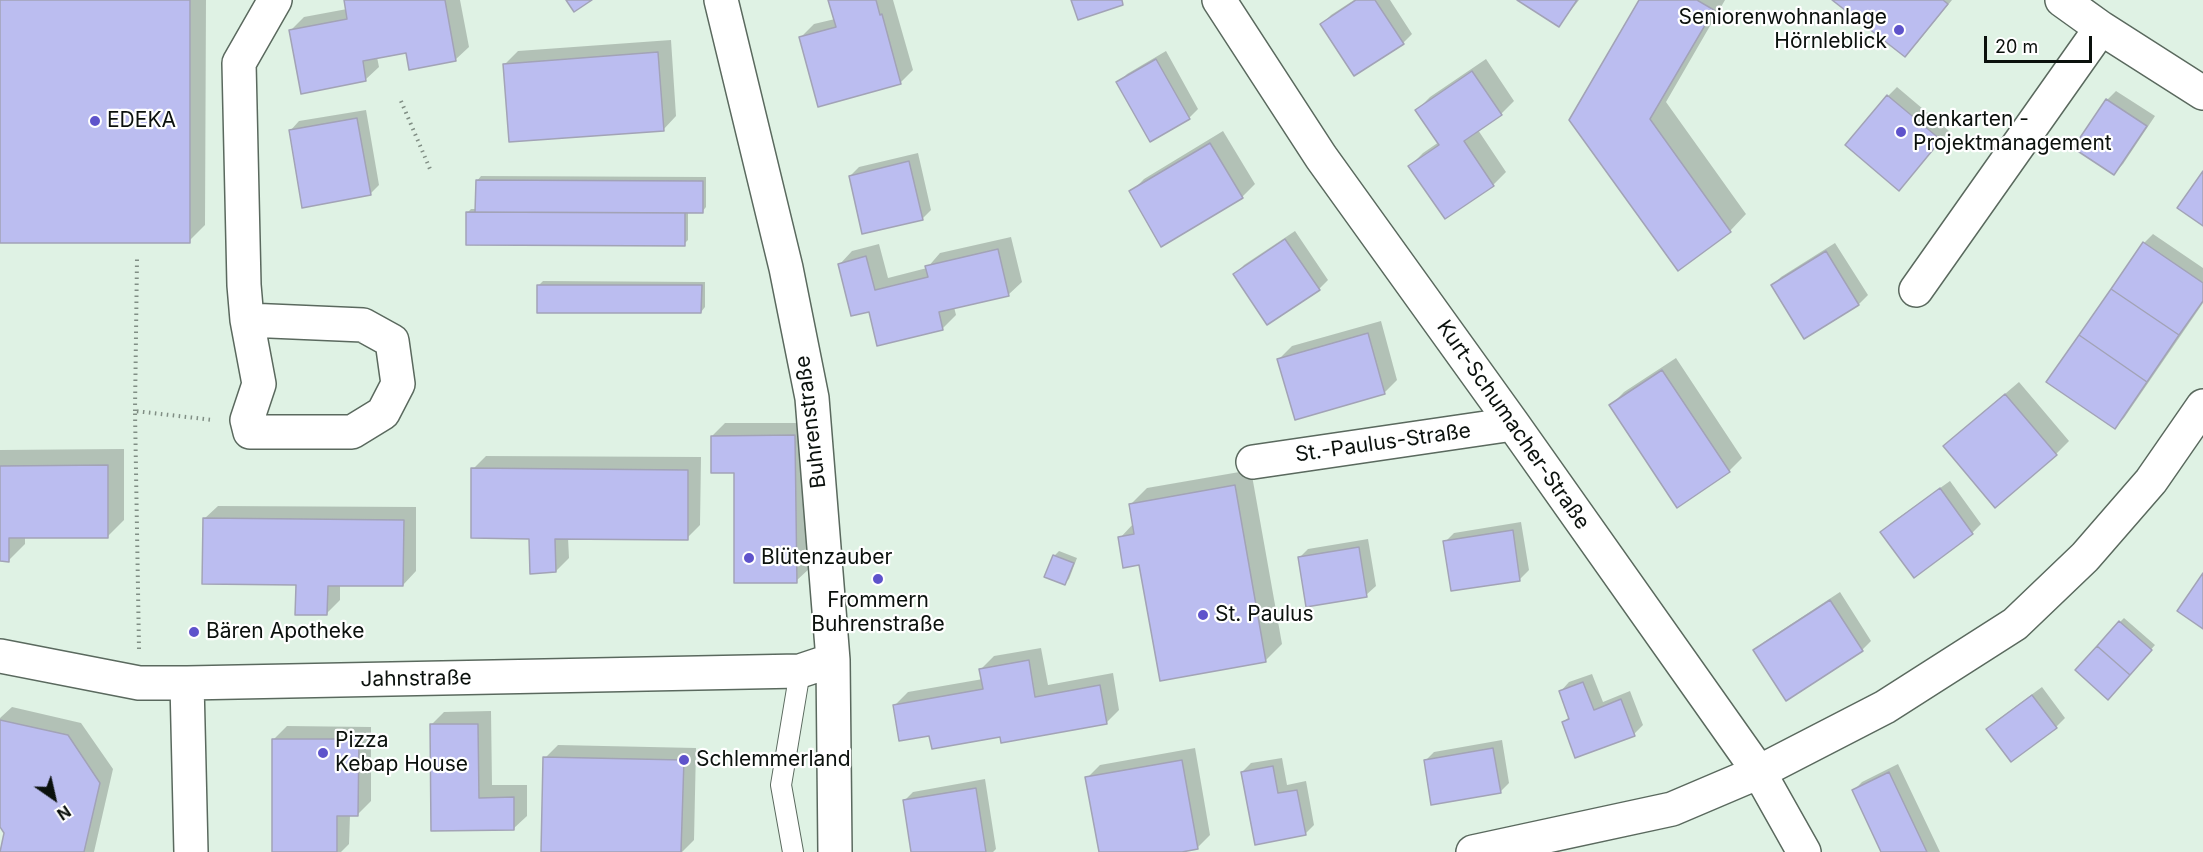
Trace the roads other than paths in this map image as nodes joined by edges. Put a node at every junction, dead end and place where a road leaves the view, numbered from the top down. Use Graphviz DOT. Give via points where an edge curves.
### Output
graph roads {
  1 [pos="275,0"];
  2 [pos="721,0"];
  3 [pos="1219,0"];
  4 [pos="2062,0"];
  5 [pos="2102,28"];
  6 [pos="2203,93"];
  7 [pos="1916,290"];
  8 [pos="247,320"];
  9 [pos="2203,406"];
  10 [pos="1514,424"];
  11 [pos="1253,462"];
  12 [pos="0,656"];
  13 [pos="833,660"];
  14 [pos="800,671"];
  15 [pos="187,683"];
  16 [pos="1759,772"];
  17 [pos="1484,851"];
  18 [pos="191,852"];
  19 [pos="793,852"];
  20 [pos="835,852"];
  21 [pos="1804,852"];
  1 -- 8 [label="street" via="239,63"];
  2 -- 13 [label="street, Buhrenstraße" via="786,268 812,398"];
  3 -- 10 [label="street, Kurt-Schumacher-Straße" via="1321,157"];
  4 -- 5 [label="street"];
  5 -- 6 [label="street"];
  5 -- 7 [label="street"];
  8 -- 8 [label="street" via="259,384 247,420 250,432 352,432 383,413 398,384 392,341 363,325"];
  9 -- 16 [label="street" via="2151,481 2085,557 2015,624 1885,707"];
  10 -- 11 [label="street, St.-Paulus-Straße"];
  10 -- 16 [label="street, Kurt-Schumacher-Straße"];
  12 -- 15 [label="street, Jahnstraße" via="139,683"];
  13 -- 14 [label="street, Jahnstraße"];
  13 -- 20 [label="street, Buhrenstraße"];
  14 -- 15 [label="street, Jahnstraße"];
  14 -- 19 [label="lane" via="781,785"];
  15 -- 18 [label="street"];
  16 -- 17 [label="street" via="1672,809"];
  16 -- 21 [label="street, Kurt-Schumacher-Straße"];
}
